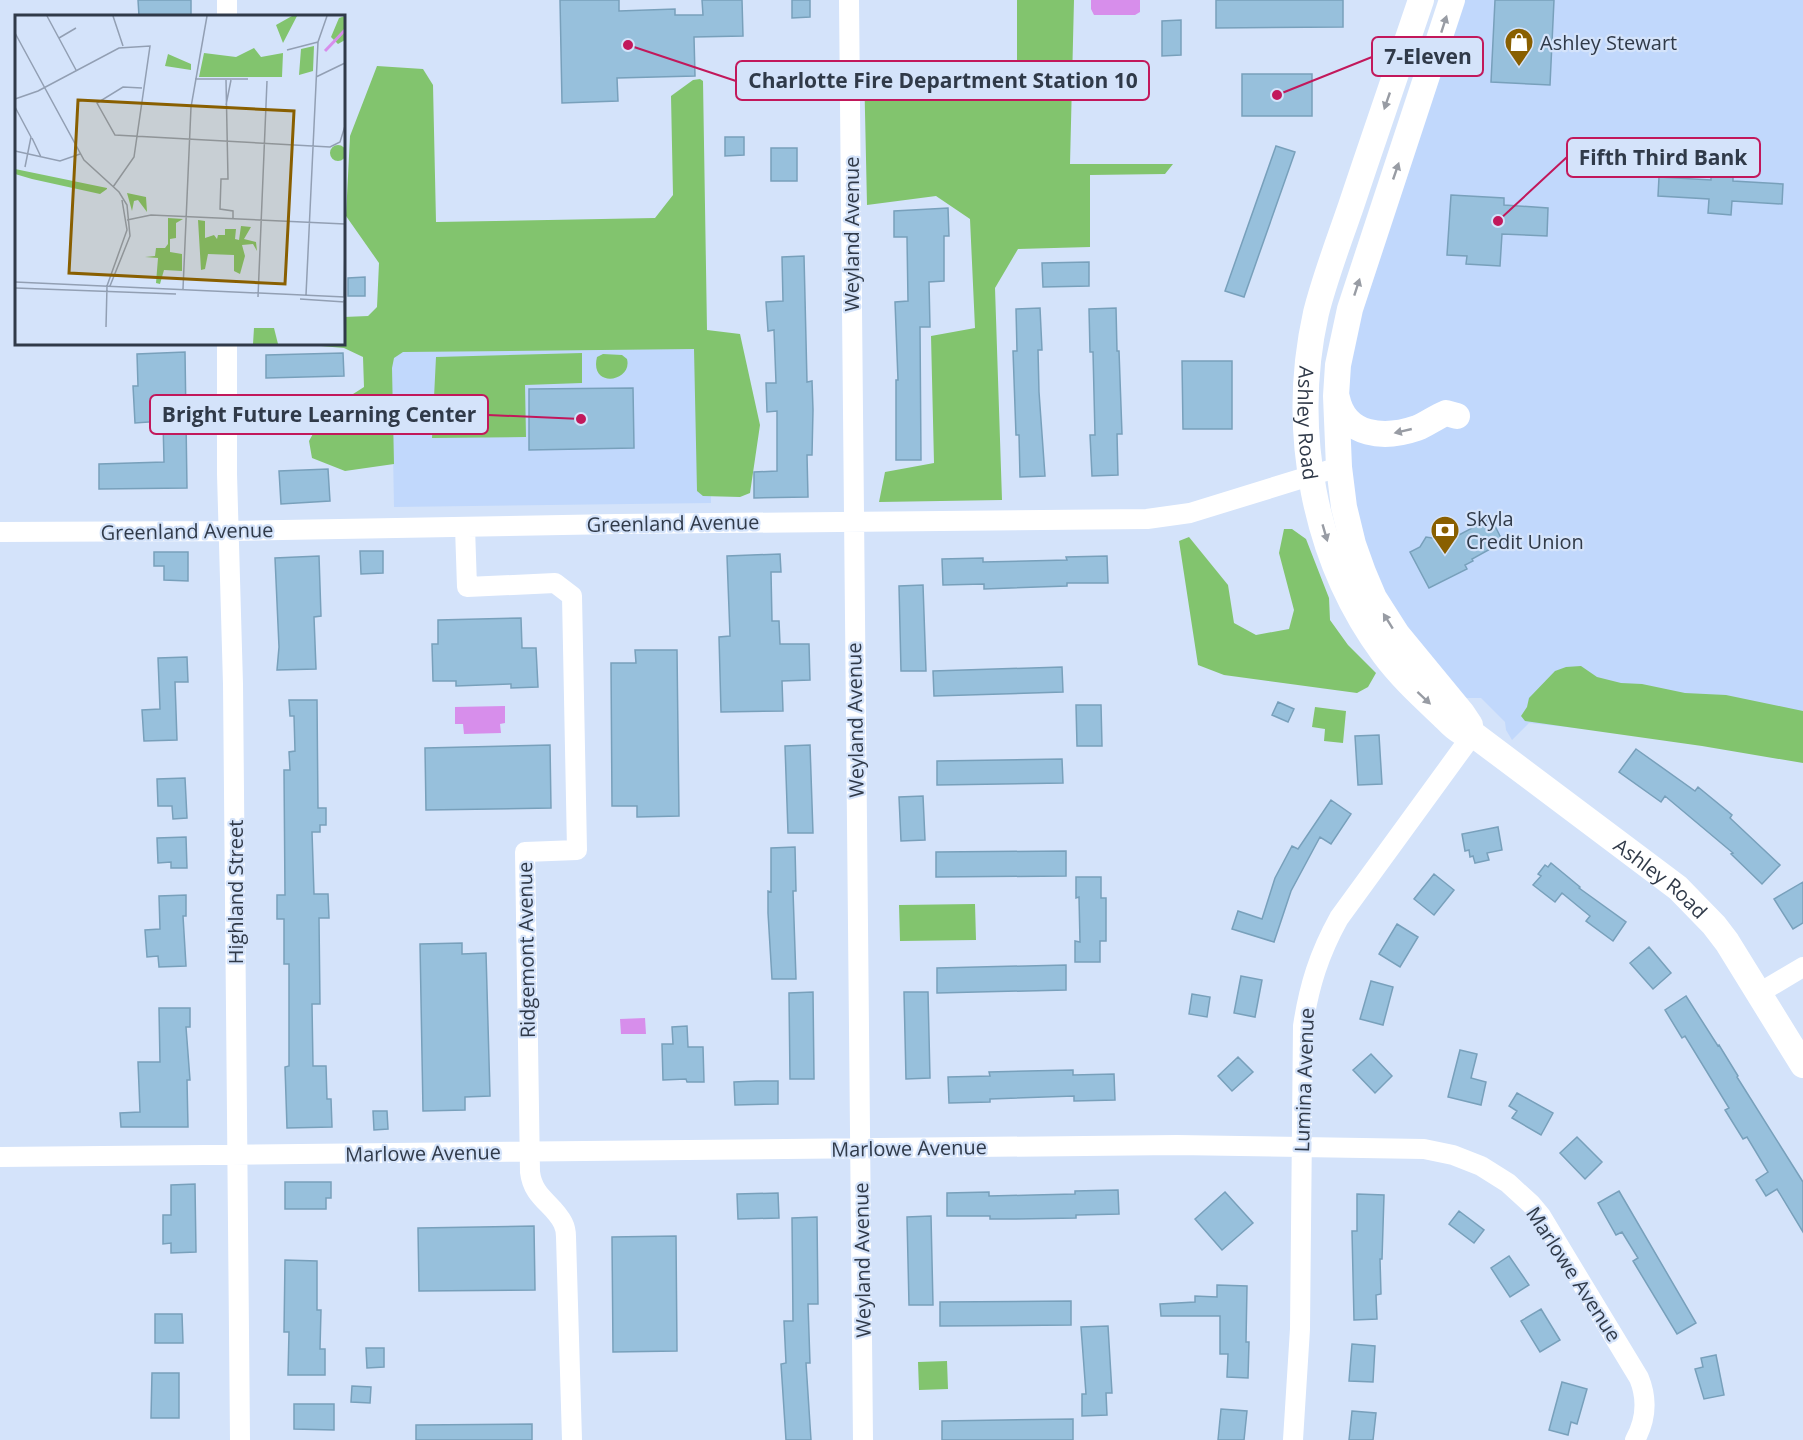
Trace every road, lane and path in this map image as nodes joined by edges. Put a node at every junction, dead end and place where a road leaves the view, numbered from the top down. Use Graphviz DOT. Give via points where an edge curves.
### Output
graph roads {
  1 [pos="849,0"];
  2 [pos="1452,0"];
  3 [pos="1420,2"];
  4 [pos="227,345"];
  5 [pos="1336,396"];
  6 [pos="1457,416"];
  7 [pos="1339,467"];
  8 [pos="1311,477"];
  9 [pos="853,522"];
  10 [pos="465,527"];
  11 [pos="230,531"];
  12 [pos="0,532"];
  13 [pos="1473,734"];
  14 [pos="1803,967"];
  15 [pos="1759,993"];
  16 [pos="1803,1065"];
  17 [pos="1302,1146"];
  18 [pos="860,1148"];
  19 [pos="529,1152"];
  20 [pos="237,1155"];
  21 [pos="0,1157"];
  22 [pos="240,1440"];
  23 [pos="572,1440"];
  24 [pos="863,1440"];
  25 [pos="1293,1440"];
  26 [pos="1635,1440"];
  1 -- 9 [label="street, Weyland Avenue"];
  5 -- 2 [label="street, Ashley Road, one-way" via="1339,354 1350,309"];
  3 -- 8 [label="street, Ashley Road, one-way" via="1317,313 1306,387"];
  4 -- 11 [label="street, Highland Street"];
  6 -- 5 [label="street, one-way" via="1446,412 1404,432 1374,434 1346,420"];
  5 -- 7 [label="street, Ashley Road"];
  7 -- 8 [label="street, Greenland Avenue"];
  13 -- 7 [label="street, Ashley Road, one-way" via="1462,713 1406,647 1374,598 1350,533"];
  8 -- 9 [label="street, Greenland Avenue" via="1190,513 1154,519"];
  8 -- 13 [label="street, Ashley Road, one-way" via="1328,544 1345,588 1370,633 1420,694 1459,730"];
  9 -- 10 [label="street, Greenland Avenue"];
  9 -- 18 [label="street, Weyland Avenue"];
  10 -- 11 [label="street, Greenland Avenue"];
  10 -- 19 [label="street, Ridgemont Avenue" via="467,586 555,584 572,596 577,850 525,852"];
  11 -- 12 [label="street, Greenland Avenue"];
  11 -- 20 [label="street, Highland Street"];
  13 -- 15 [label="street, Ashley Road" via="1678,888 1714,925"];
  13 -- 17 [label="street, Lumina Avenue" via="1326,941 1313,976 1303,1026"];
  14 -- 15 [label="street"];
  15 -- 16 [label="street, Ashley Road"];
  17 -- 18 [label="street, Marlowe Avenue"];
  17 -- 25 [label="street, Lumina Avenue" via="1300,1329"];
  17 -- 26 [label="street, Marlowe Avenue" via="1424,1149 1481,1166 1508,1183 1541,1216 1640,1378 1646,1407"];
  18 -- 19 [label="street, Marlowe Avenue"];
  18 -- 24 [label="street, Weyland Avenue"];
  19 -- 20 [label="street, Marlowe Avenue"];
  19 -- 23 [label="street, Ridgemont Avenue" via="531,1180 540,1198 563,1224 567,1237"];
  20 -- 21 [label="street, Marlowe Avenue"];
  20 -- 22 [label="street, Highland Street"];
}
